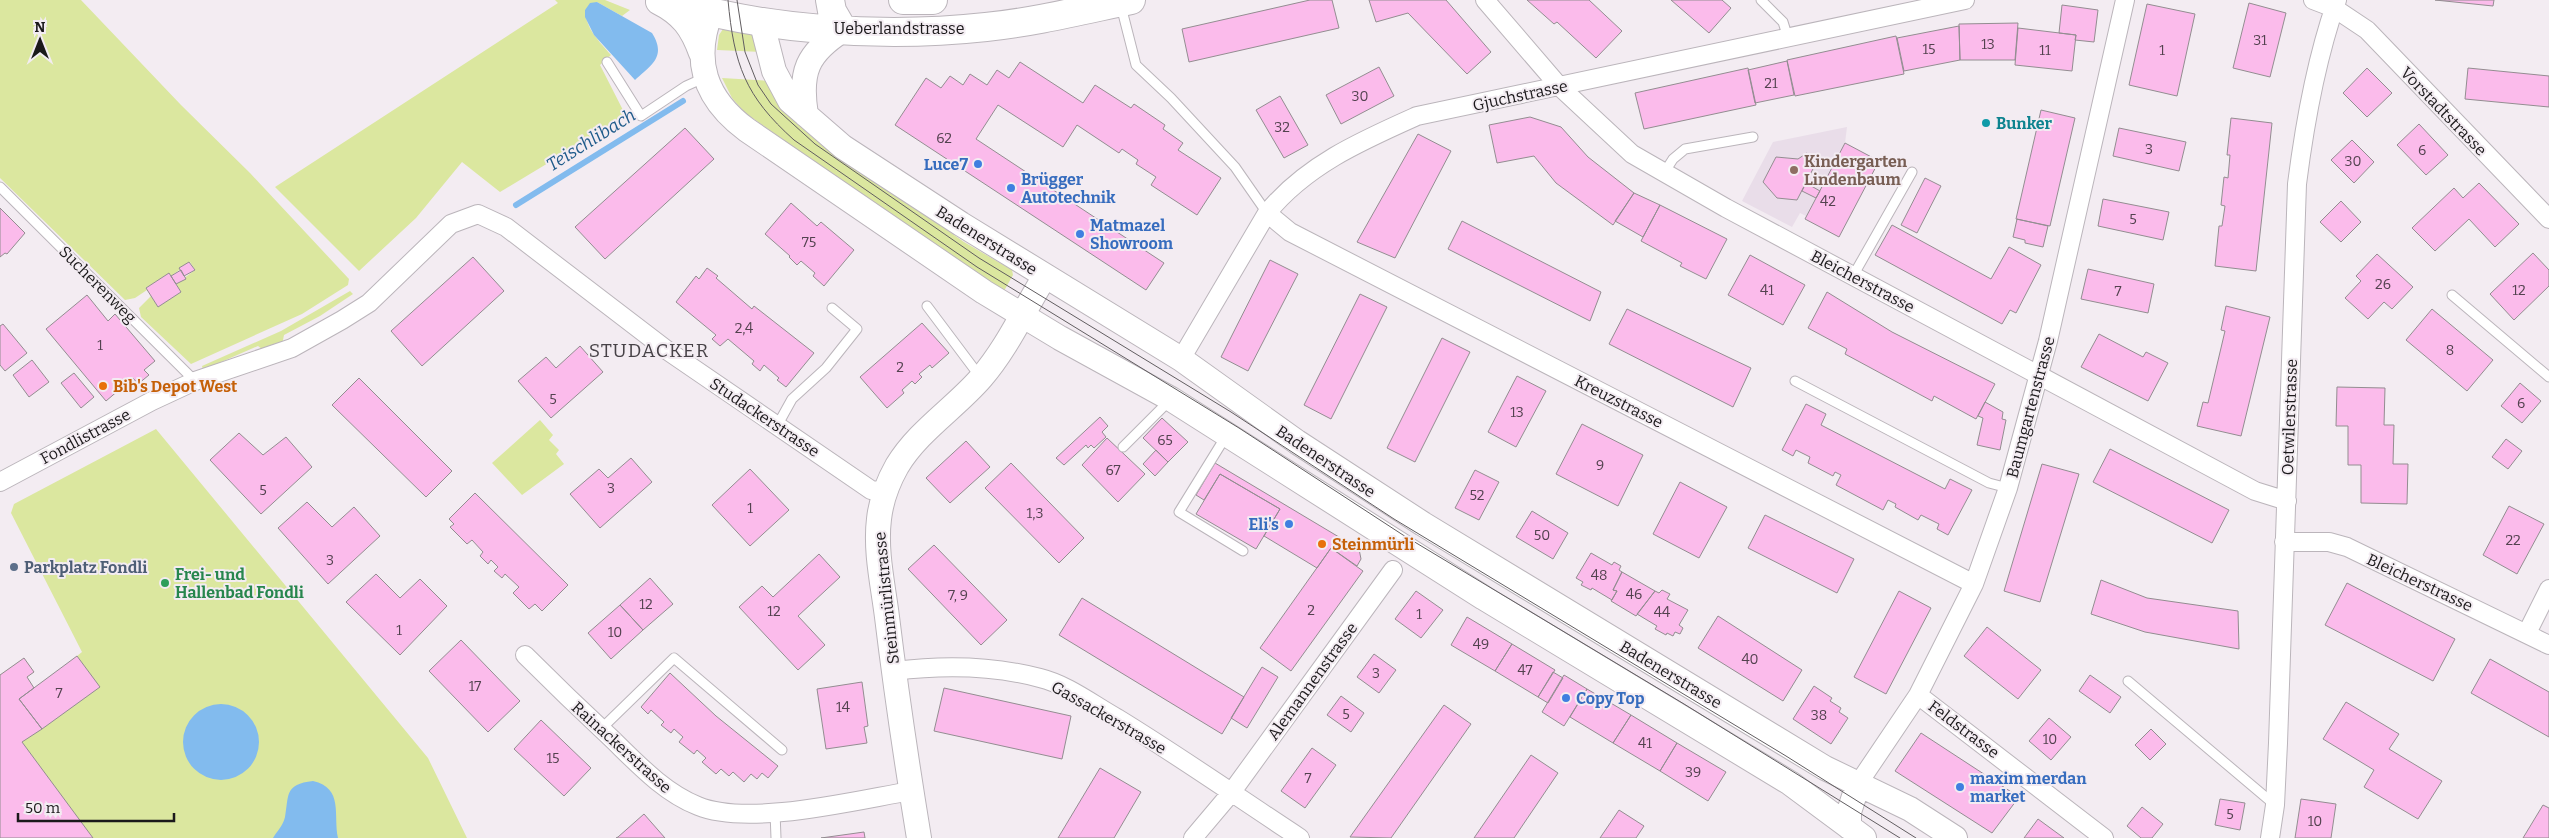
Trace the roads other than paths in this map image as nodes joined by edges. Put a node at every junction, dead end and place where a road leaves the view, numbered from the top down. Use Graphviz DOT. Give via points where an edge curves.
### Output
graph roads {
  1 [pos="654,0"];
  2 [pos="667,0"];
  3 [pos="830,0"];
  4 [pos="903,0"];
  5 [pos="933,0"];
  6 [pos="1484,0"];
  7 [pos="1761,0"];
  8 [pos="1965,0"];
  9 [pos="2125,0"];
  10 [pos="2313,0"];
  11 [pos="1125,1"];
  12 [pos="2336,4"];
  13 [pos="716,6"];
  14 [pos="757,10"];
  15 [pos="843,30"];
  16 [pos="1788,38"];
  17 [pos="701,53"];
  18 [pos="607,62"];
  19 [pos="706,77"];
  20 [pos="1559,86"];
  21 [pos="806,115"];
  22 [pos="1753,137"];
  23 [pos="1912,172"];
  24 [pos="1664,173"];
  25 [pos="0,187"];
  26 [pos="1268,213"];
  27 [pos="478,214"];
  28 [pos="2549,219"];
  29 [pos="1045,276"];
  30 [pos="1854,276"];
  31 [pos="2452,295"];
  32 [pos="927,306"];
  33 [pos="832,308"];
  34 [pos="1022,316"];
  35 [pos="1181,359"];
  36 [pos="2037,374"];
  37 [pos="2549,377"];
  38 [pos="981,378"];
  39 [pos="196,381"];
  40 [pos="1796,381"];
  41 [pos="1171,399"];
  42 [pos="777,426"];
  43 [pos="1228,435"];
  44 [pos="1123,447"];
  45 [pos="0,482"];
  46 [pos="2008,488"];
  47 [pos="885,492"];
  48 [pos="2286,501"];
  49 [pos="2284,542"];
  50 [pos="1243,551"];
  51 [pos="1393,570"];
  52 [pos="1974,584"];
  53 [pos="2549,589"];
  54 [pos="2527,633"];
  55 [pos="2549,645"];
  56 [pos="525,655"];
  57 [pos="894,671"];
  58 [pos="2128,681"];
  59 [pos="1918,694"];
  60 [pos="601,729"];
  61 [pos="782,750"];
  62 [pos="1858,784"];
  63 [pos="912,791"];
  64 [pos="1231,793"];
  65 [pos="2274,805"];
  66 [pos="775,812"];
  67 [pos="1857,832"];
  68 [pos="776,838"];
  69 [pos="919,838"];
  70 [pos="1193,838"];
  71 [pos="1300,838"];
  72 [pos="1955,838"];
  73 [pos="2104,838"];
  74 [pos="2270,838"];
  1 -- 17 [label="main road" via="685,20"];
  2 -- 13 [label="main road, Ueberlandstrasse"];
  3 -- 15 [label="main road" via="832,11"];
  4 -- 5 [label="main road, Ueberlandstrasse"];
  6 -- 20 [label="street, Bleicherstrasse"];
  7 -- 16 [label="lane" via="1783,22"];
  8 -- 16 [label="street, Gjuchstrasse"];
  9 -- 36 [label="street, Baumgartenstrasse" via="2048,341"];
  10 -- 12 [label="street"];
  11 -- 15 [label="main road, Ueberlandstrasse" via="987,27 934,32"];
  11 -- 26 [label="lane" via="1136,65 1235,167"];
  12 -- 28 [label="street, Vorstadtstrasse" via="2367,30"];
  12 -- 48 [label="street, Oetwilerstrasse" via="2317,69 2297,184"];
  13 -- 14 [label="main road, Ueberlandstrasse"];
  13 -- 17 [label="main road, Badenerstrasse" via="704,35"];
  14 -- 15 [label="main road, Ueberlandstrasse"];
  14 -- 21 [label="main road, Badenerstrasse" via="774,71 790,101"];
  15 -- 21 [label="main road" via="816,50 804,72 802,87"];
  16 -- 20 [label="street, Gjuchstrasse"];
  17 -- 19 [label="main road, Badenerstrasse"];
  18 -- 19 [label="lane" via="641,116 686,86"];
  19 -- 34 [label="main road, Badenerstrasse" via="721,108 740,124"];
  20 -- 24 [label="street, Bleicherstrasse" via="1632,154"];
  20 -- 26 [label="street, Gjuchstrasse" via="1417,116 1326,162 1285,192"];
  21 -- 29 [label="main road, Badenerstrasse" via="843,147"];
  22 -- 24 [label="lane" via="1685,149 1672,159"];
  23 -- 30 [label="lane"];
  24 -- 30 [label="street, Bleicherstrasse"];
  25 -- 39 [label="lane, Sucherenweg"];
  26 -- 35 [label="street, Gjuchstrasse"];
  26 -- 52 [label="street, Kreuzstrasse" via="1290,232"];
  27 -- 39 [label="street, Fondlistrasse" via="451,224 369,303 342,320 292,348"];
  27 -- 42 [label="street, Studackerstrasse" via="506,227 668,351"];
  29 -- 34 [label="main road, Steinmürlistrasse"];
  29 -- 35 [label="main road, Badenerstrasse"];
  30 -- 36 [label="street, Bleicherstrasse"];
  31 -- 37 [label="lane"];
  32 -- 38 [label="lane"];
  33 -- 42 [label="lane" via="857,329 826,368 792,399"];
  34 -- 38 [label="main road, Steinmürlistrasse"];
  34 -- 41 [label="main road, Badenerstrasse"];
  35 -- 41 [label="main road"];
  35 -- 62 [label="main road, Badenerstrasse" via="1368,490 1825,768"];
  36 -- 46 [label="street, Baumgartenstrasse"];
  36 -- 48 [label="street, Bleicherstrasse" via="2255,491"];
  38 -- 47 [label="main road, Steinmürlistrasse" via="916,440 898,465"];
  39 -- 45 [label="street, Fondlistrasse"];
  40 -- 46 [label="lane" via="1989,483"];
  41 -- 43 [label="main road, Badenerstrasse"];
  41 -- 44 [label="lane"];
  42 -- 47 [label="street, Studackerstrasse" via="871,490"];
  43 -- 50 [label="lane" via="1179,512"];
  43 -- 67 [label="main road, Badenerstrasse" via="1484,598 1790,783"];
  46 -- 52 [label="street, Baumgartenstrasse"];
  47 -- 57 [label="main road, Steinmürlistrasse" via="878,544"];
  48 -- 49 [label="street, Oetwilerstrasse"];
  49 -- 54 [label="street, Bleicherstrasse" via="2329,542 2347,547"];
  49 -- 65 [label="street, Oetwilerstrasse"];
  51 -- 64 [label="street, Alemannenstrasse"];
  52 -- 59 [label="street, Baumgartenstrasse"];
  53 -- 54 [label="street"];
  54 -- 55 [label="street, Bleicherstrasse"];
  56 -- 60 [label="street, Rainackerstrasse"];
  57 -- 63 [label="main road, Steinmürlistrasse"];
  57 -- 64 [label="street, Gassackerstrasse" via="937,666 982,667 1041,678 1070,690"];
  58 -- 65 [label="lane"];
  59 -- 62 [label="street, Baumgartenstrasse"];
  59 -- 73 [label="street, Feldstrasse"];
  60 -- 61 [label="lane" via="674,658"];
  60 -- 66 [label="street, Rainackerstrasse" via="670,792 700,807 733,814"];
  62 -- 67 [label="main road" via="1848,812"];
  62 -- 72 [label="main road, Badenerstrasse" via="1910,809"];
  63 -- 66 [label="street, Rainackerstrasse"];
  63 -- 69 [label="main road, Steinmürlistrasse"];
  64 -- 70 [label="street, Alemannenstrasse"];
  64 -- 71 [label="street, Gassackerstrasse"];
  65 -- 74 [label="street, Oetwilerstrasse"];
  66 -- 68 [label="lane"];
}
